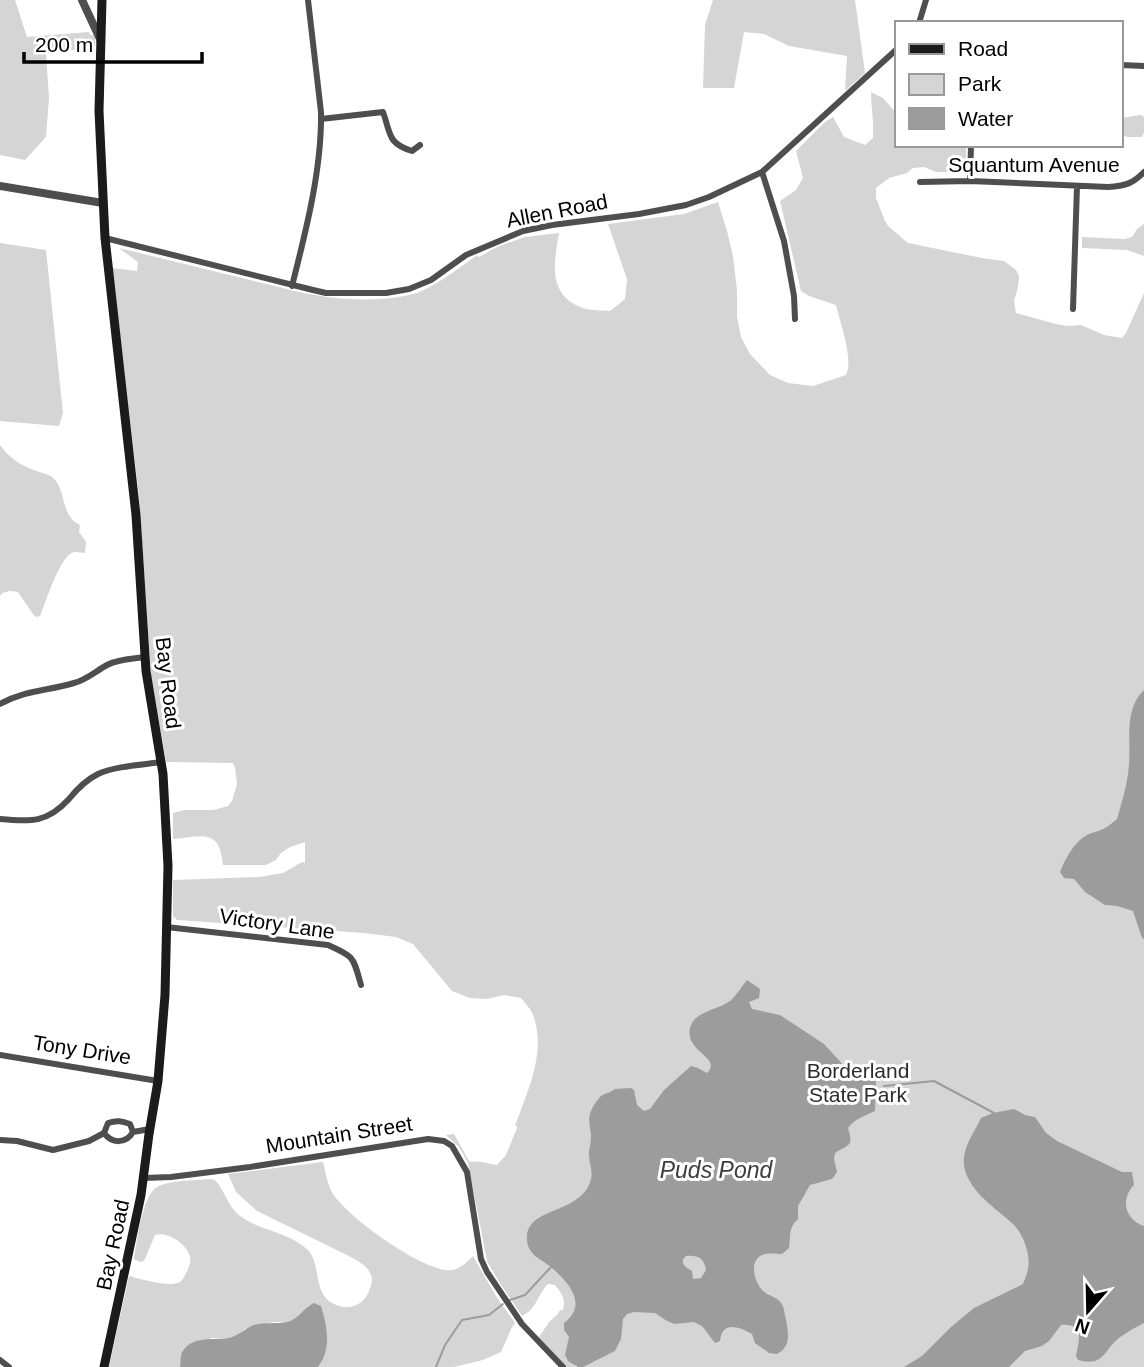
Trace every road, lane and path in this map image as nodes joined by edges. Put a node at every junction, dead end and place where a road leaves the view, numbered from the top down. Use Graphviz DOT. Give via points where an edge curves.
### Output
graph roads {
  1 [pos="82,0"];
  2 [pos="102,0"];
  3 [pos="308,0"];
  4 [pos="926,0"];
  5 [pos="920,21"];
  6 [pos="102,41"];
  7 [pos="895,51"];
  8 [pos="1123,65"];
  9 [pos="1144,66"];
  10 [pos="321,119"];
  11 [pos="420,145"];
  12 [pos="971,147"];
  13 [pos="762,172"];
  14 [pos="1144,172"];
  15 [pos="970,181"];
  16 [pos="920,182"];
  17 [pos="0,186"];
  18 [pos="1077,186"];
  19 [pos="103,203"];
  20 [pos="105,238"];
  21 [pos="292,285"];
  22 [pos="1073,309"];
  23 [pos="795,319"];
  24 [pos="145,657"];
  25 [pos="0,704"];
  26 [pos="162,762"];
  27 [pos="0,819"];
  28 [pos="166,927"];
  29 [pos="361,985"];
  30 [pos="0,1055"];
  31 [pos="158,1081"];
  32 [pos="150,1129"];
  33 [pos="133,1132"];
  34 [pos="104,1133"];
  35 [pos="0,1140"];
  36 [pos="144,1178"];
  37 [pos="0,1361"];
  38 [pos="9,1367"];
  39 [pos="104,1367"];
  40 [pos="563,1367"];
  1 -- 6 [label="street"];
  2 -- 6 [label="main road, Bay Road"];
  3 -- 10 [label="street"];
  4 -- 5 [label="street"];
  6 -- 19 [label="main road, Bay Road"];
  7 -- 13 [label="street, Allen Road"];
  8 -- 9 [label="street"];
  10 -- 11 [label="street" via="383,112 388,131 399,146 412,151"];
  10 -- 21 [label="street" via="310,209"];
  12 -- 15 [label="street"];
  13 -- 21 [label="street, Allen Road" via="686,205 523,231 466,255 431,280 409,289 326,293"];
  13 -- 23 [label="street" via="784,241"];
  14 -- 18 [label="street, Squantum Avenue" via="1124,186"];
  15 -- 16 [label="street, Squantum Avenue"];
  15 -- 18 [label="street, Squantum Avenue"];
  17 -- 19 [label="street"];
  18 -- 22 [label="street"];
  19 -- 20 [label="main road, Bay Road"];
  20 -- 21 [label="street, Allen Road"];
  20 -- 24 [label="main road, Bay Road" via="136,515"];
  24 -- 25 [label="street" via="121,660 82,681 25,693"];
  24 -- 26 [label="main road, Bay Road"];
  26 -- 27 [label="street" via="99,773 59,810 40,820"];
  26 -- 28 [label="main road, Bay Road"];
  28 -- 29 [label="street, Victory Lane" via="328,945 354,961"];
  28 -- 31 [label="main road, Bay Road"];
  30 -- 31 [label="street, Tony Drive"];
  31 -- 32 [label="main road, Bay Road"];
  32 -- 33 [label="street"];
  32 -- 36 [label="main road, Bay Road"];
  33 -- 34 [label="street" via="121,1141 108,1139"];
  33 -- 34 [label="street" via="130,1124 120,1121 108,1124"];
  34 -- 35 [label="street" via="54,1150"];
  36 -- 39 [label="main road, Bay Road"];
  36 -- 40 [label="street, Mountain Street" via="250,1167 428,1139 444,1141 467,1172 484,1266 514,1315"];
  37 -- 38 [label="street"];
}
